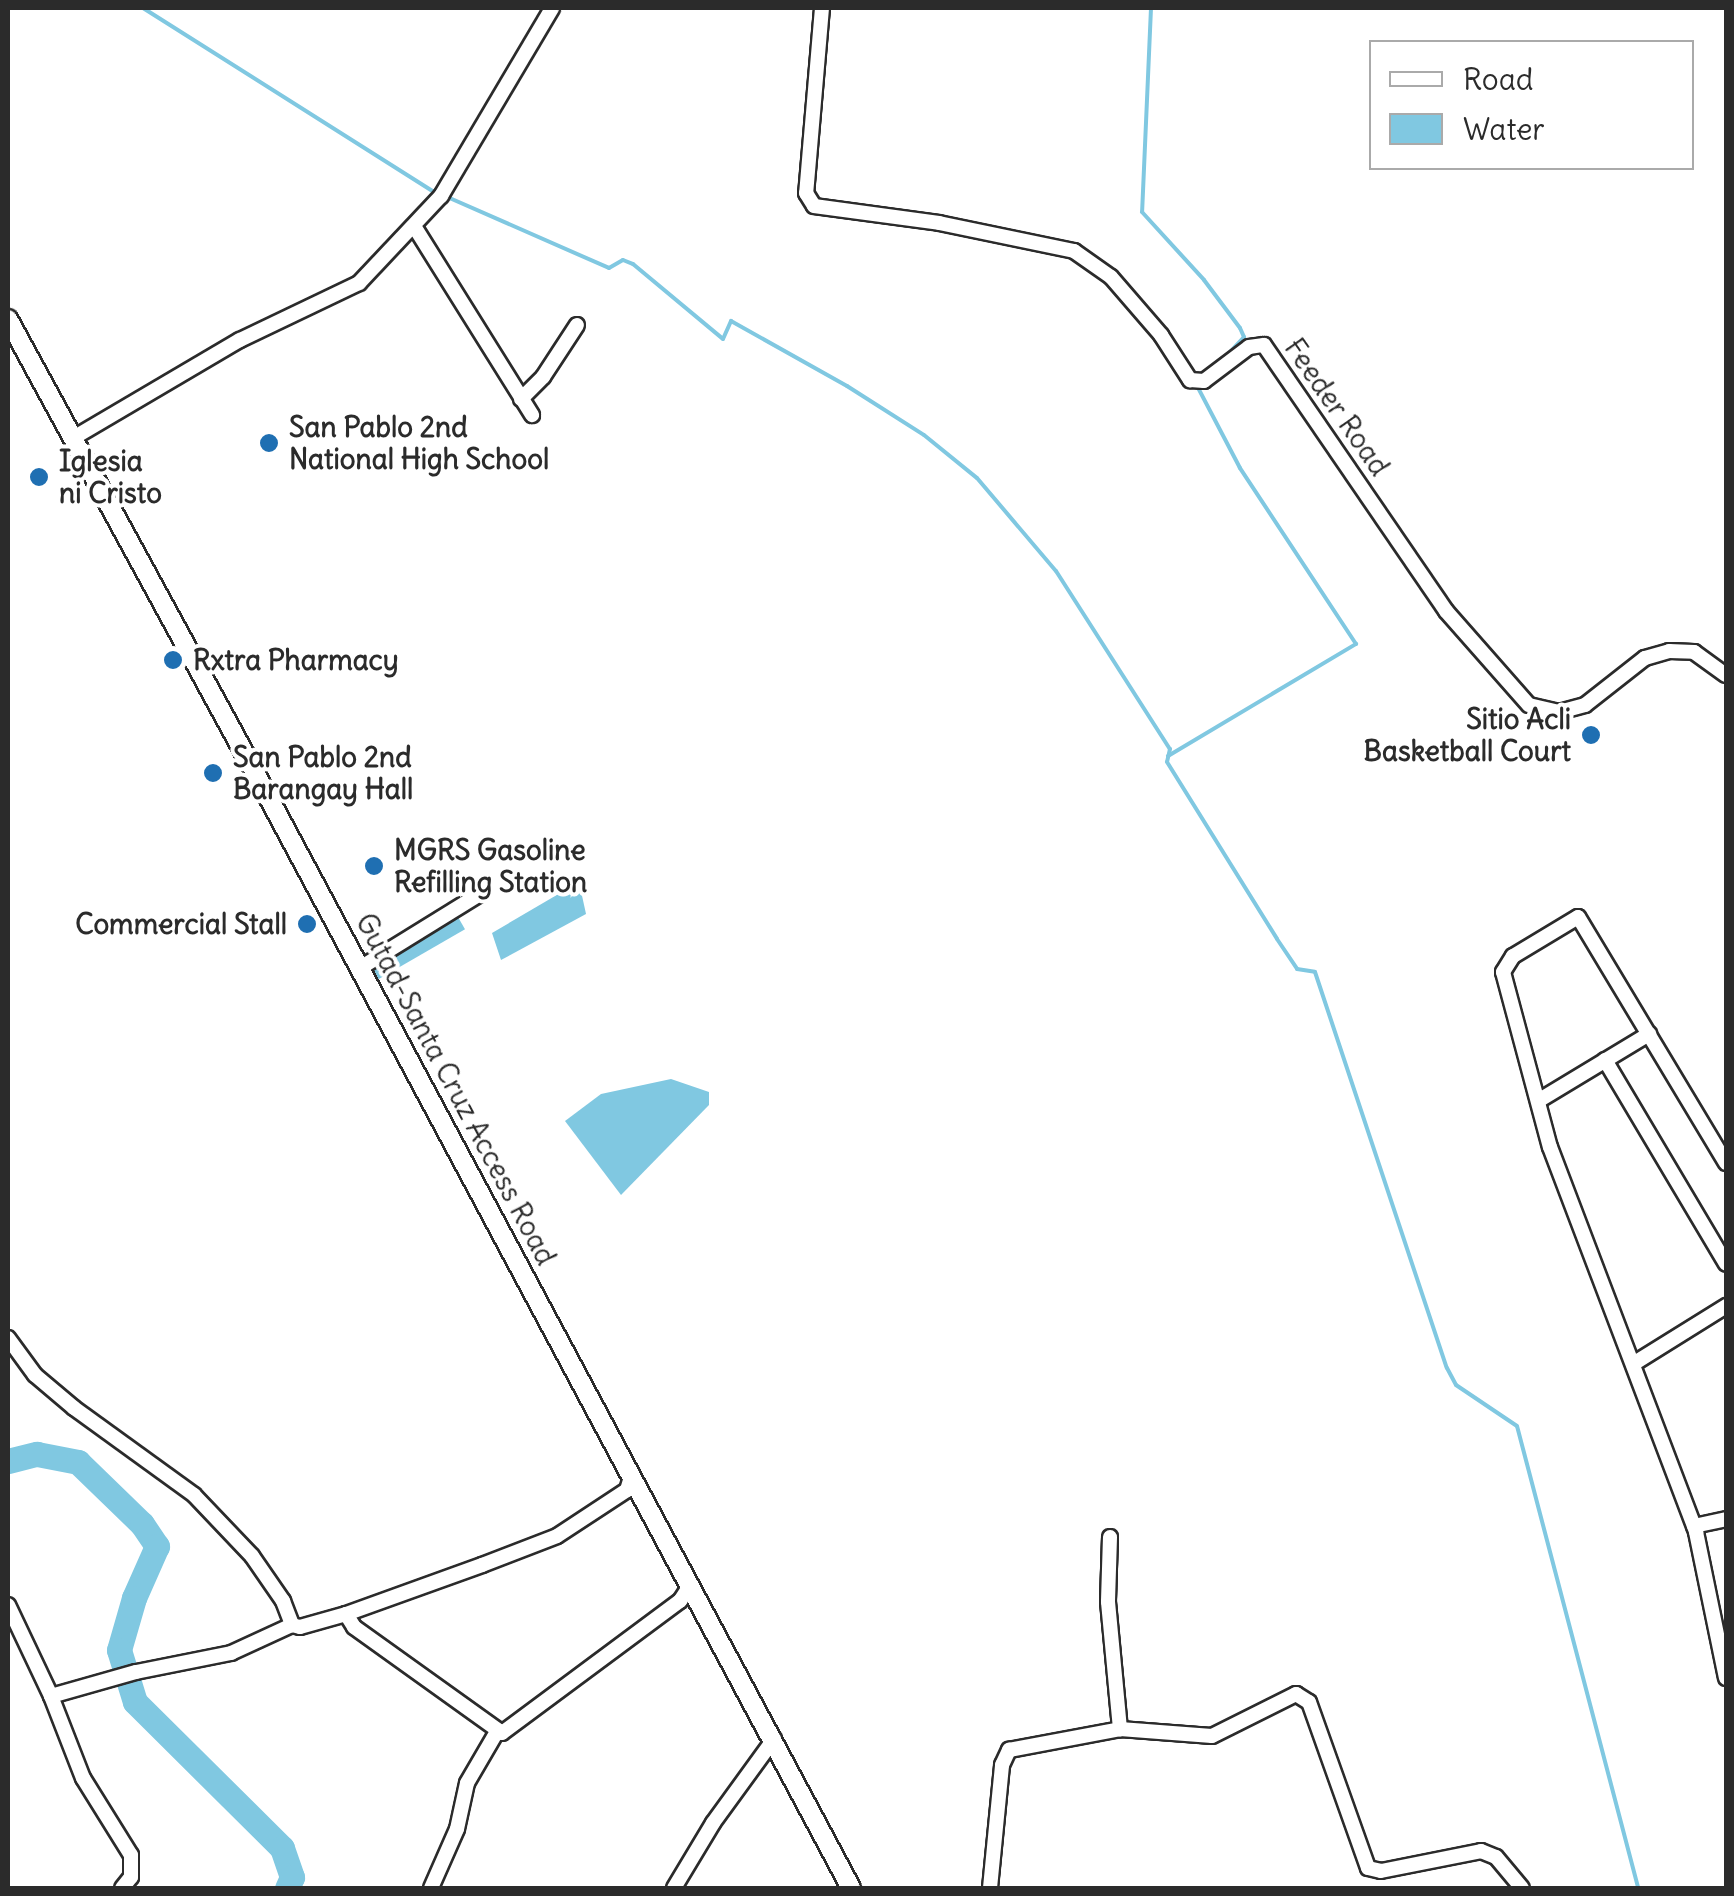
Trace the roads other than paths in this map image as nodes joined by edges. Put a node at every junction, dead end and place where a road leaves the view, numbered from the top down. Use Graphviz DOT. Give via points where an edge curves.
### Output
graph roads {
  1 [pos="552,8"];
  2 [pos="822,8"];
  3 [pos="414,226"];
  4 [pos="8,319"];
  5 [pos="577,325"];
  6 [pos="521,399"];
  7 [pos="532,415"];
  8 [pos="75,437"];
  9 [pos="1726,674"];
  10 [pos="480,894"];
  11 [pos="360,968"];
  12 [pos="1649,1034"];
  13 [pos="1606,1060"];
  14 [pos="1538,1101"];
  15 [pos="1726,1163"];
  16 [pos="1726,1264"];
  17 [pos="1726,1306"];
  18 [pos="8,1338"];
  19 [pos="1632,1364"];
  20 [pos="632,1474"];
  21 [pos="1726,1519"];
  22 [pos="1694,1526"];
  23 [pos="1110,1537"];
  24 [pos="691,1584"];
  25 [pos="8,1605"];
  26 [pos="346,1614"];
  27 [pos="292,1625"];
  28 [pos="1726,1678"];
  29 [pos="54,1695"];
  30 [pos="498,1730"];
  31 [pos="1120,1730"];
  32 [pos="774,1740"];
  33 [pos="122,1888"];
  34 [pos="431,1888"];
  35 [pos="674,1888"];
  36 [pos="851,1888"];
  37 [pos="990,1888"];
  38 [pos="1522,1888"];
  1 -- 3 [label="street" via="441,196"];
  2 -- 9 [label="street, Feeder Road" via="806,193 814,206 1074,250 1111,277 1190,380 1204,381 1249,347 1264,345 1446,612 1529,705 1559,712 1585,705 1645,658 1669,651 1694,652"];
  3 -- 6 [label="street"];
  3 -- 8 [label="street" via="359,284 240,340"];
  4 -- 8 [label="main road, Gutad-Santa Cruz Access Road"];
  5 -- 6 [label="street"];
  6 -- 7 [label="street"];
  8 -- 11 [label="main road, Gutad-Santa Cruz Access Road"];
  10 -- 11 [label="street"];
  11 -- 20 [label="main road, Gutad-Santa Cruz Access Road"];
  12 -- 13 [label="street"];
  12 -- 14 [label="street" via="1578,917 1513,956 1504,972"];
  12 -- 15 [label="street"];
  13 -- 14 [label="street"];
  13 -- 16 [label="street"];
  14 -- 19 [label="street" via="1562,1186"];
  17 -- 19 [label="street"];
  18 -- 27 [label="street" via="35,1374 74,1408 194,1495 252,1556"];
  19 -- 22 [label="street"];
  20 -- 24 [label="main road, Gutad-Santa Cruz Access Road"];
  20 -- 26 [label="street" via="626,1490 557,1536"];
  21 -- 22 [label="street"];
  22 -- 28 [label="street"];
  23 -- 31 [label="street" via="1108,1602"];
  24 -- 30 [label="street" via="680,1601"];
  24 -- 32 [label="main road, Gutad-Santa Cruz Access Road"];
  25 -- 29 [label="street"];
  26 -- 27 [label="street"];
  26 -- 30 [label="street"];
  27 -- 29 [label="street" via="231,1653"];
  29 -- 33 [label="street" via="83,1778 131,1855 131,1877"];
  30 -- 34 [label="street" via="467,1783 457,1829"];
  31 -- 37 [label="street" via="1009,1750"];
  31 -- 38 [label="street" via="1212,1736 1301,1695 1368,1868 1481,1851 1496,1857"];
  32 -- 35 [label="street"];
  32 -- 36 [label="main road, Gutad-Santa Cruz Access Road"];
}
